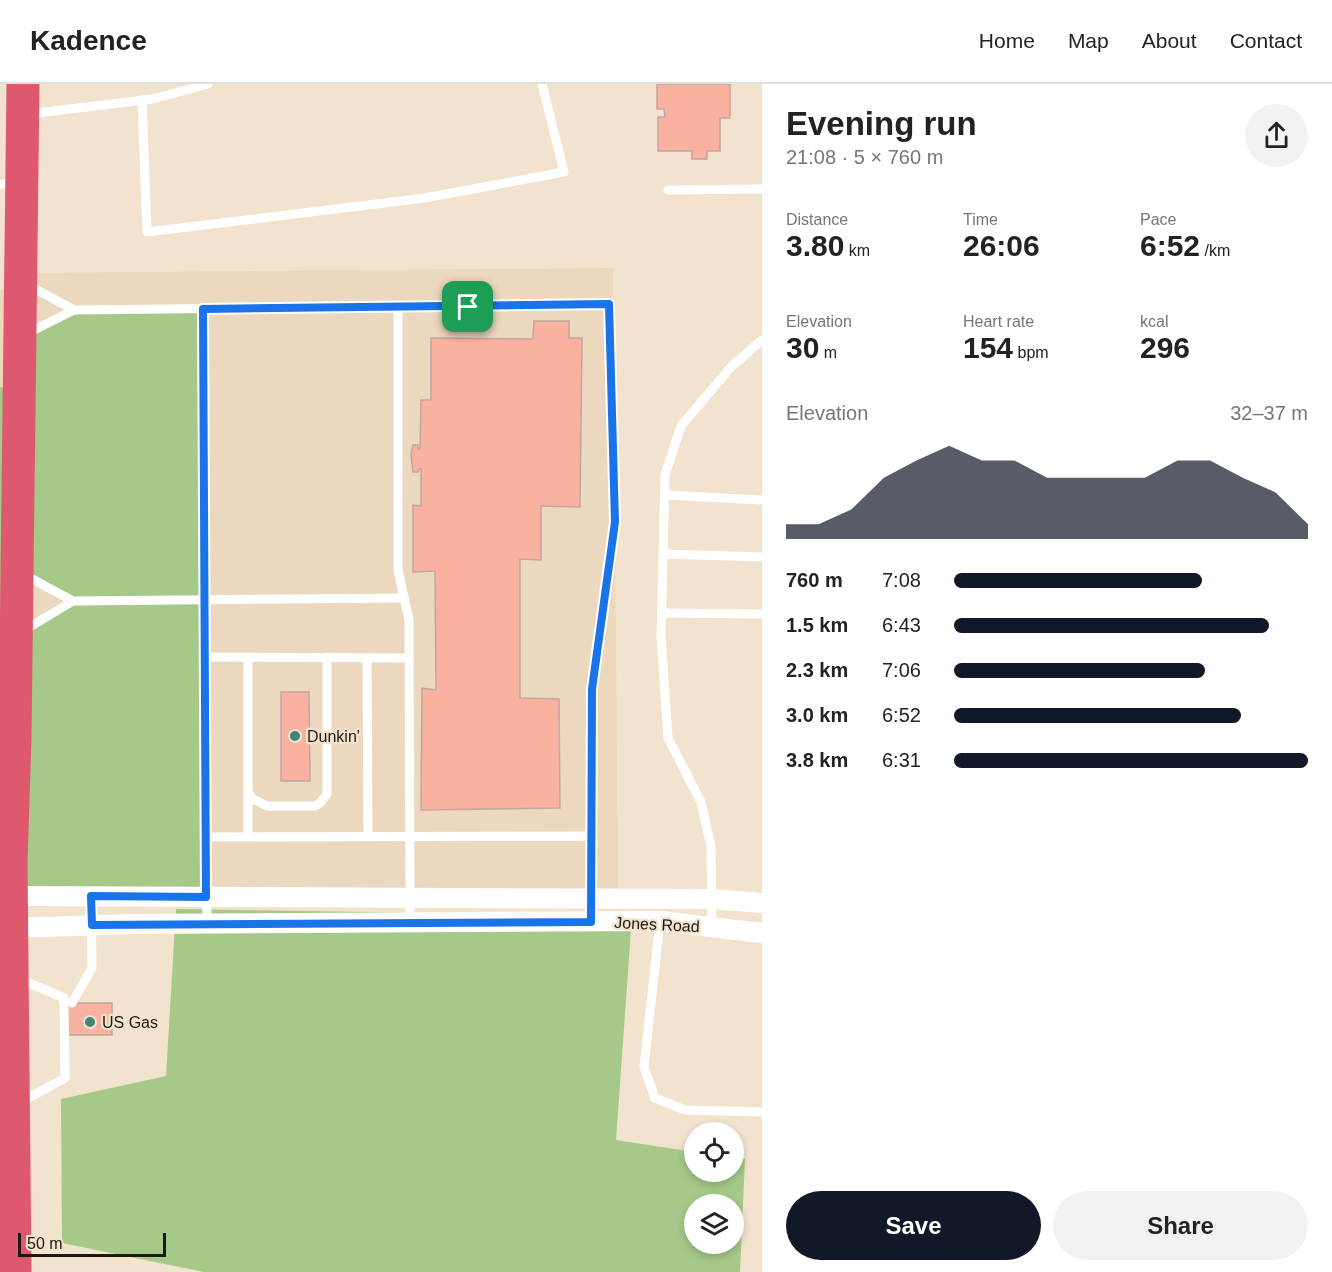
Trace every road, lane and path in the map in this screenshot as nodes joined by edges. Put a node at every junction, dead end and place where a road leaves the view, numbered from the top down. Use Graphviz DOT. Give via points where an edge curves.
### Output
graph roads {
  1 [pos="208,84"];
  2 [pos="542,84"];
  3 [pos="23,99"];
  4 [pos="142,100"];
  5 [pos="11,182"];
  6 [pos="762,189"];
  7 [pos="668,190"];
  8 [pos="21,281"];
  9 [pos="398,308"];
  10 [pos="203,309"];
  11 [pos="74,310"];
  12 [pos="17,331"];
  13 [pos="762,340"];
  14 [pos="665,495"];
  15 [pos="762,500"];
  16 [pos="664,554"];
  17 [pos="762,557"];
  18 [pos="17,570"];
  19 [pos="404,598"];
  20 [pos="204,600"];
  21 [pos="73,601"];
  22 [pos="662,613"];
  23 [pos="762,614"];
  24 [pos="16,635"];
  25 [pos="205,657"];
  26 [pos="248,657"];
  27 [pos="327,657"];
  28 [pos="367,658"];
  29 [pos="409,658"];
  30 [pos="248,792"];
  31 [pos="368,836"];
  32 [pos="410,836"];
  33 [pos="590,836"];
  34 [pos="206,837"];
  35 [pos="248,837"];
  36 [pos="91,896"];
  37 [pos="206,897"];
  38 [pos="410,898"];
  39 [pos="590,899"];
  40 [pos="711,899"];
  41 [pos="762,903"];
  42 [pos="6,912"];
  43 [pos="660,921"];
  44 [pos="411,922"];
  45 [pos="591,922"];
  46 [pos="207,923"];
  47 [pos="92,925"];
  48 [pos="712,927"];
  49 [pos="762,933"];
  50 [pos="12,976"];
  51 [pos="68,1009"];
  52 [pos="14,1106"];
  53 [pos="762,1112"];
  54 [pos="15,1272"];
  1 -- 4 [label="lane"];
  2 -- 4 [label="lane" via="564,172 425,198 147,232"];
  3 -- 4 [label="lane"];
  3 -- 5 [label="highway"];
  5 -- 8 [label="highway"];
  6 -- 7 [label="lane"];
  8 -- 11 [label="lane"];
  8 -- 12 [label="highway"];
  9 -- 10 [label="lane"];
  9 -- 19 [label="lane" via="398,570"];
  9 -- 33 [label="lane" via="609,304 615,522 592,689"];
  10 -- 11 [label="lane"];
  10 -- 20 [label="lane"];
  11 -- 12 [label="lane"];
  12 -- 18 [label="highway"];
  13 -- 14 [label="lane" via="732,367 681,426 665,475"];
  14 -- 15 [label="lane"];
  14 -- 16 [label="lane"];
  16 -- 17 [label="lane"];
  16 -- 22 [label="lane"];
  18 -- 21 [label="lane"];
  18 -- 24 [label="highway"];
  19 -- 20 [label="lane"];
  19 -- 29 [label="lane" via="409,620"];
  20 -- 21 [label="lane"];
  20 -- 25 [label="lane"];
  21 -- 24 [label="lane"];
  22 -- 23 [label="lane"];
  22 -- 40 [label="lane" via="668,738 701,802 711,846"];
  24 -- 42 [label="highway"];
  25 -- 26 [label="lane"];
  25 -- 34 [label="lane"];
  26 -- 27 [label="lane"];
  26 -- 30 [label="lane"];
  27 -- 28 [label="lane"];
  27 -- 30 [label="lane" via="327,794 315,806 267,806"];
  28 -- 29 [label="lane"];
  28 -- 31 [label="lane"];
  29 -- 32 [label="lane"];
  30 -- 35 [label="lane"];
  31 -- 32 [label="lane"];
  31 -- 35 [label="lane"];
  32 -- 33 [label="lane"];
  32 -- 38 [label="lane"];
  33 -- 39 [label="lane"];
  34 -- 35 [label="lane"];
  34 -- 37 [label="lane"];
  36 -- 37 [label="street, Jones Road"];
  36 -- 42 [label="street, Jones Road"];
  36 -- 47 [label="lane"];
  37 -- 38 [label="street, Jones Road"];
  37 -- 46 [label="lane"];
  38 -- 39 [label="street, Jones Road"];
  38 -- 44 [label="lane"];
  39 -- 40 [label="street, Jones Road"];
  39 -- 45 [label="lane"];
  40 -- 41 [label="street, Jones Road"];
  40 -- 48 [label="lane"];
  42 -- 47 [label="street, Jones Road"];
  42 -- 50 [label="highway"];
  43 -- 45 [label="street, Jones Road"];
  43 -- 48 [label="street, Jones Road"];
  43 -- 53 [label="lane" via="644,1067 655,1098 685,1110"];
  44 -- 45 [label="street, Jones Road"];
  44 -- 46 [label="street, Jones Road"];
  46 -- 47 [label="street, Jones Road"];
  47 -- 51 [label="lane" via="92,969"];
  48 -- 49 [label="street, Jones Road"];
  50 -- 51 [label="lane" via="64,998"];
  50 -- 52 [label="highway"];
  51 -- 52 [label="lane" via="65,1078"];
  52 -- 54 [label="highway"];
}
